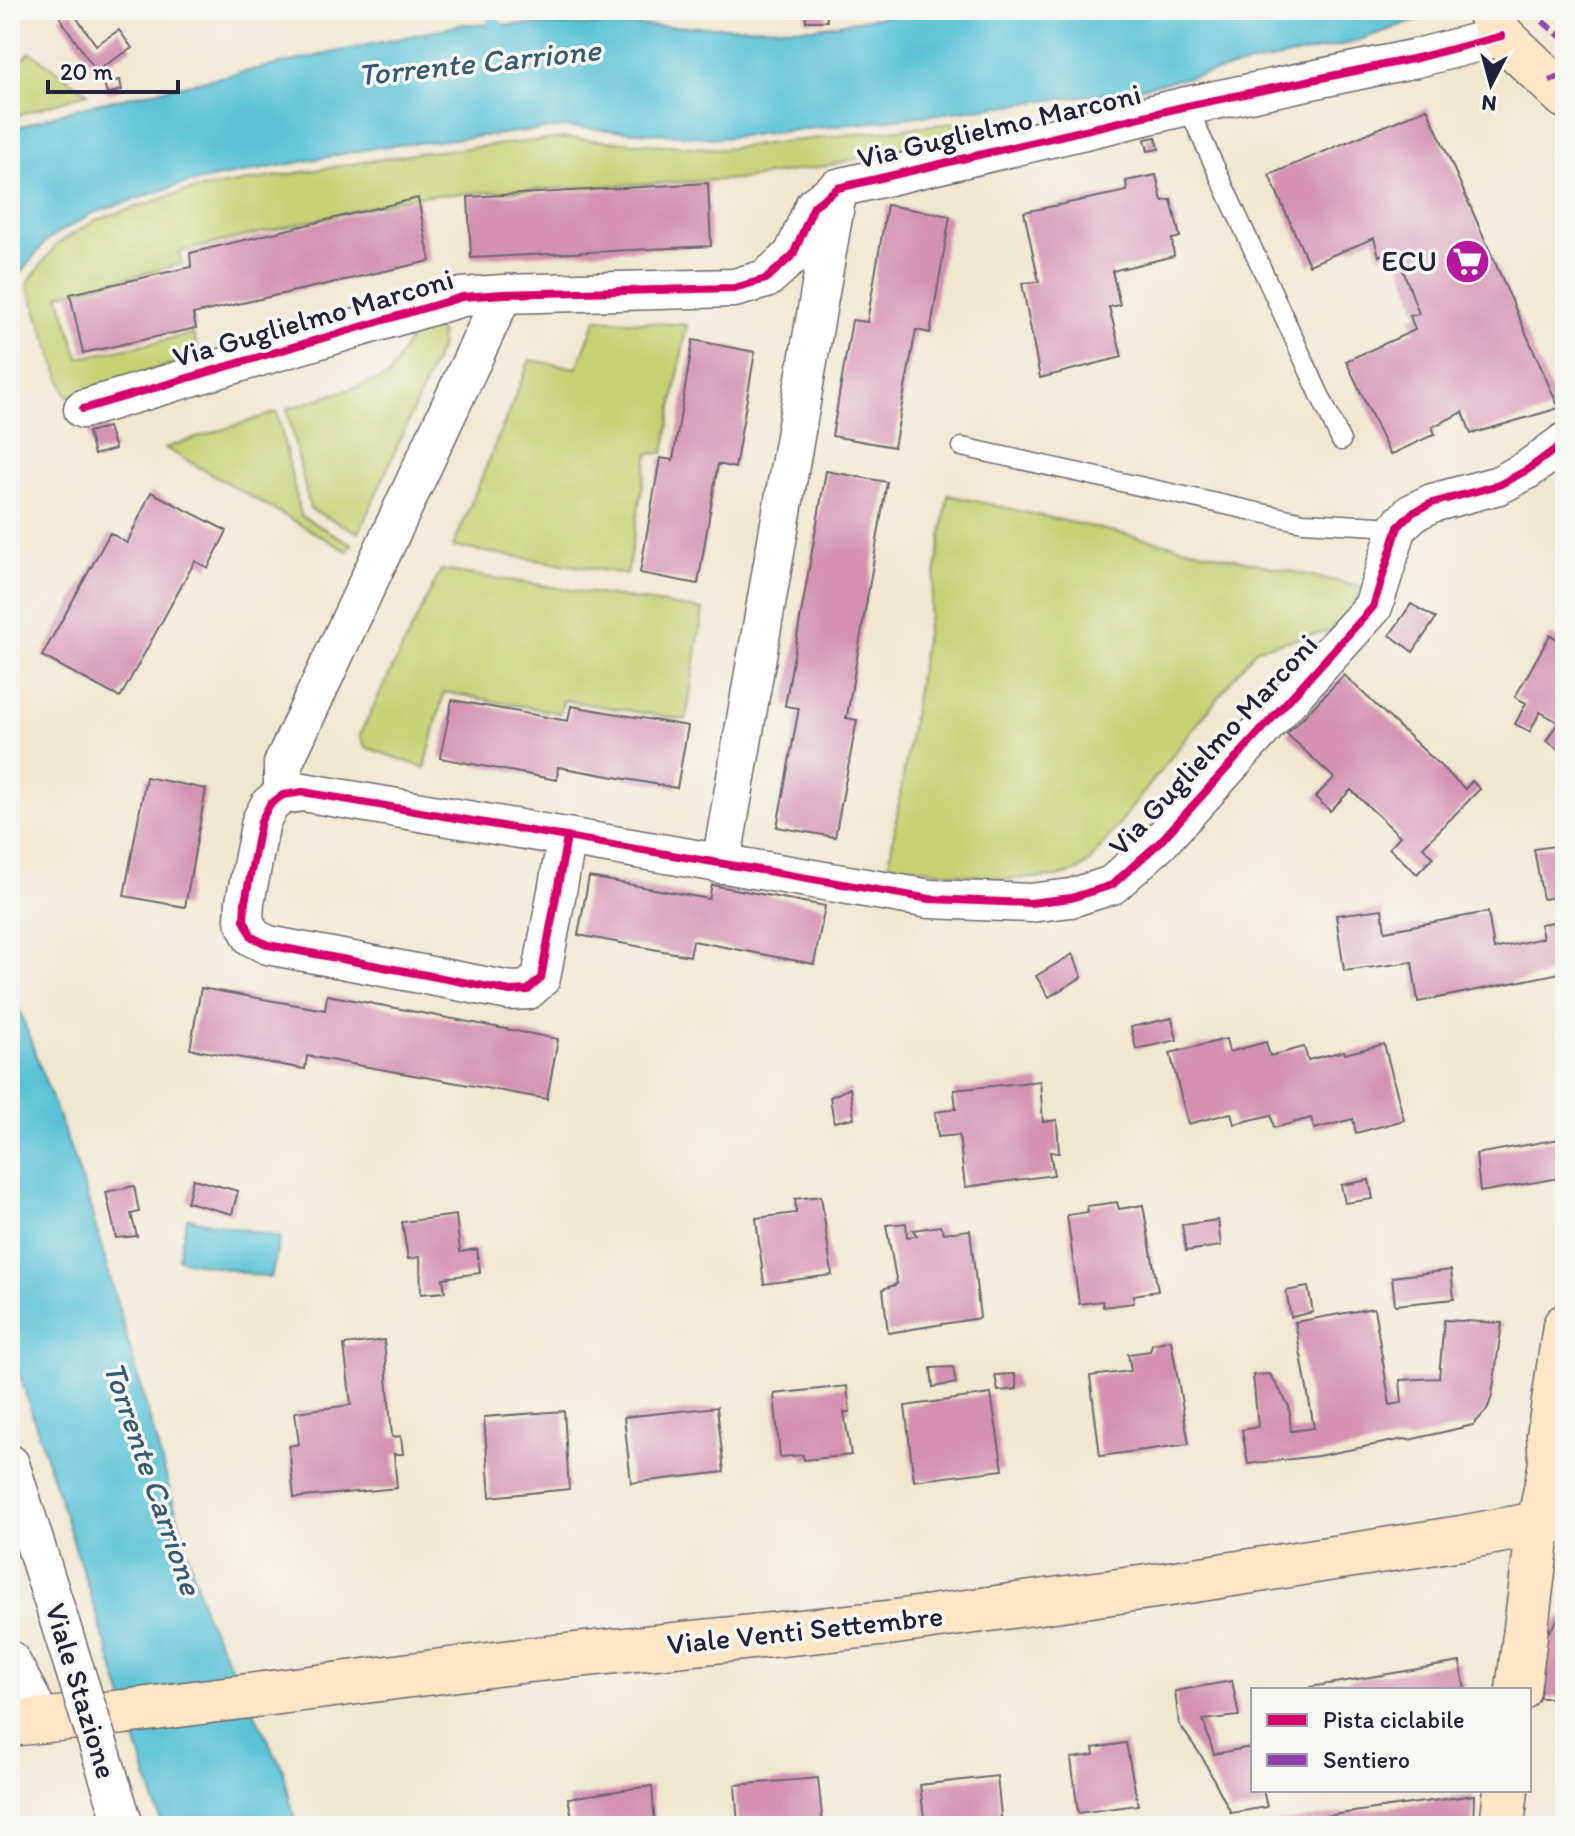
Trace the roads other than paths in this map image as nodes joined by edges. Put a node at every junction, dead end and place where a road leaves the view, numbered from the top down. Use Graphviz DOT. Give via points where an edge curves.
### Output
graph roads {
  1 [pos="1495,23"];
  2 [pos="1565,96"];
  3 [pos="1187,106"];
  4 [pos="838,188"];
  5 [pos="503,294"];
  6 [pos="83,409"];
  7 [pos="1341,441"];
  8 [pos="1565,442"];
  9 [pos="962,447"];
  10 [pos="1398,527"];
  11 [pos="283,795"];
  12 [pos="567,837"];
  13 [pos="721,864"];
  14 [pos="1565,1326"];
  15 [pos="10,1464"];
  16 [pos="1552,1522"];
  17 [pos="10,1660"];
  18 [pos="1518,1688"];
  19 [pos="26,1722"];
  20 [pos="1506,1792"];
  21 [pos="124,1826"];
  22 [pos="1502,1826"];
  1 -- 2 [label="main road, Via Guglielmo Marconi"];
  1 -- 3 [label="street, Via Guglielmo Marconi" via="1417,58"];
  3 -- 4 [label="street, Via Guglielmo Marconi"];
  3 -- 7 [label="lane"];
  4 -- 5 [label="street, Via Guglielmo Marconi" via="814,206 793,255 766,279 734,288"];
  4 -- 13 [label="street, Via Guglielmo Marconi"];
  5 -- 6 [label="street, Via Guglielmo Marconi" via="462,297"];
  5 -- 11 [label="street, Via Guglielmo Marconi" via="283,764"];
  8 -- 10 [label="street" via="1499,485 1432,503"];
  9 -- 10 [label="lane" via="1303,522"];
  10 -- 13 [label="street, Via Guglielmo Marconi" via="1373,607 1160,842 1112,885 1030,903 930,899"];
  11 -- 12 [label="street, Via Guglielmo Marconi" via="303,792"];
  11 -- 12 [label="street" via="270,804 261,821 245,902 244,920 252,937 268,945 510,991 528,990 541,978"];
  12 -- 13 [label="street, Via Guglielmo Marconi"];
  14 -- 16 [label="main road" via="1549,1436"];
  15 -- 21 [label="street, Viale Stazione, bridge"];
  16 -- 18 [label="main road"];
  16 -- 19 [label="main road, Viale Venti Settembre" via="888,1623 528,1660"];
  17 -- 19 [label="street, Viale Venti Settembre"];
  20 -- 22 [label="main road"];
}
